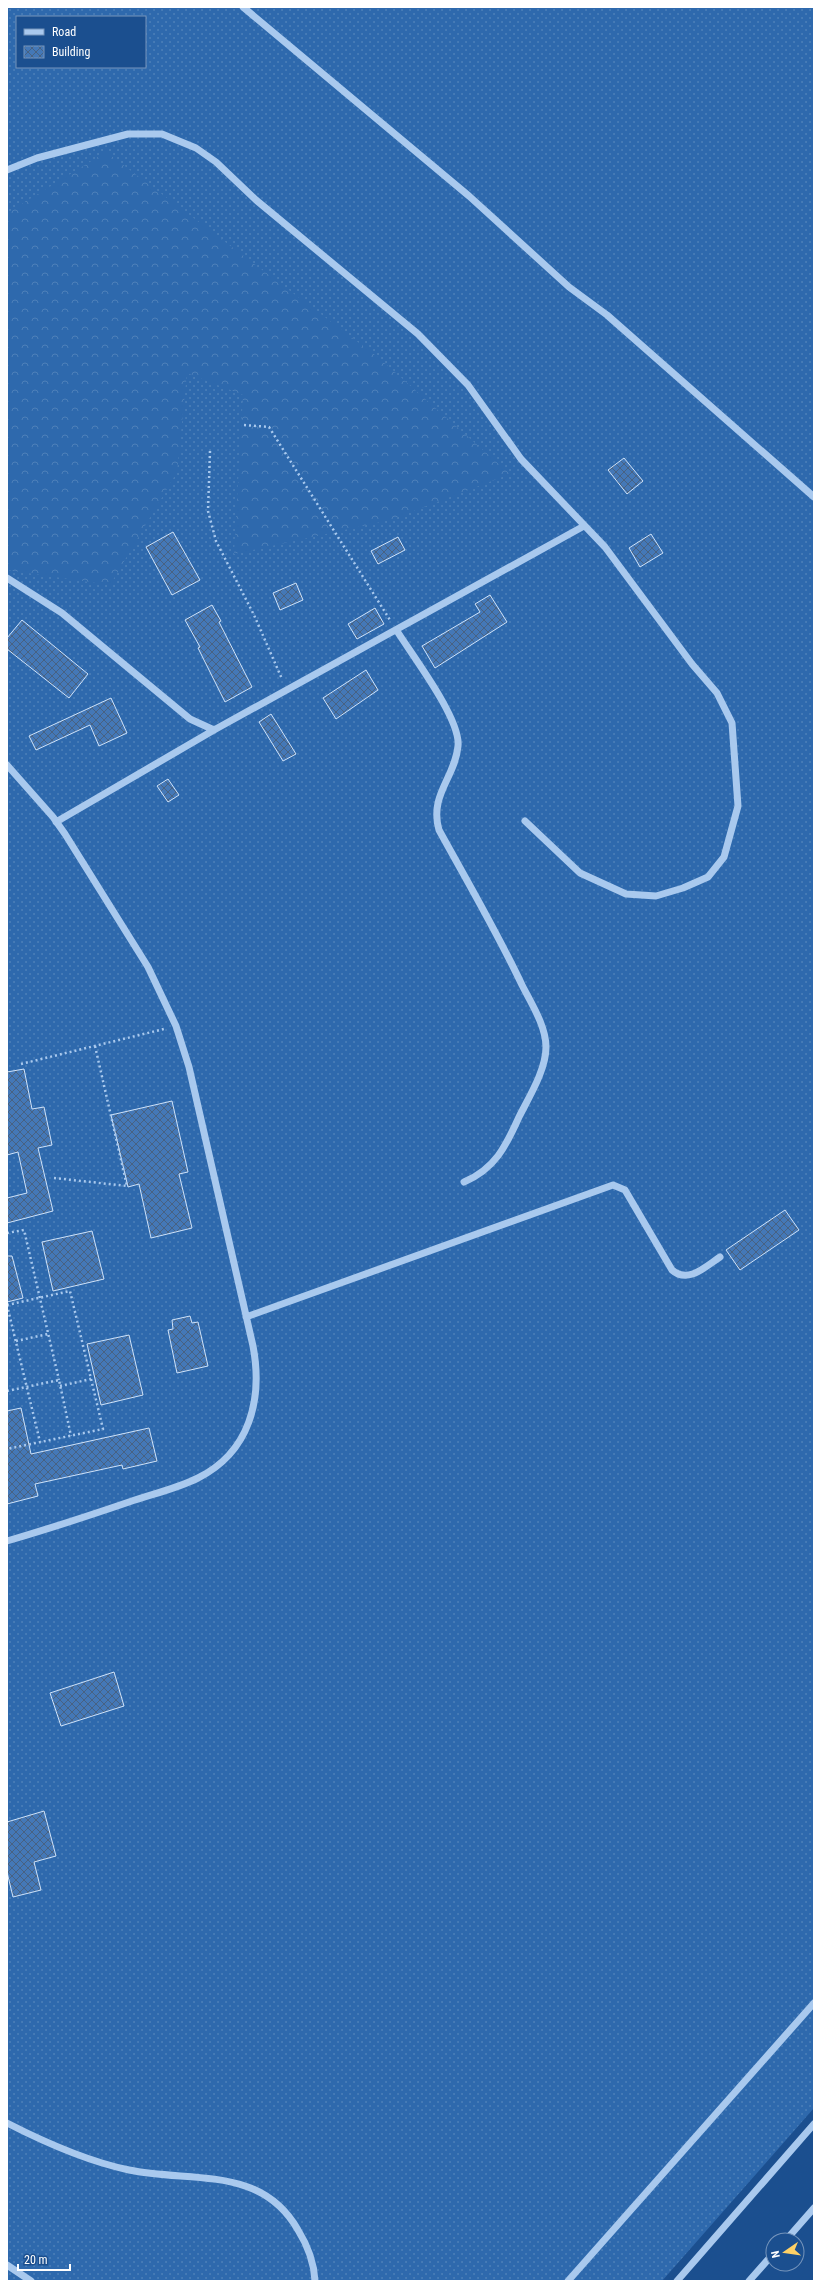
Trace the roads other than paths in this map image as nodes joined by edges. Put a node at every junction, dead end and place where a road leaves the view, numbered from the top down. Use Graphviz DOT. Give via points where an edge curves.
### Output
graph roads {
  1 [pos="243,7"];
  2 [pos="7,170"];
  3 [pos="814,497"];
  4 [pos="584,526"];
  5 [pos="7,578"];
  6 [pos="396,631"];
  7 [pos="214,730"];
  8 [pos="7,765"];
  9 [pos="525,821"];
  10 [pos="56,822"];
  11 [pos="464,1182"];
  12 [pos="720,1257"];
  13 [pos="246,1317"];
  14 [pos="7,1541"];
  15 [pos="814,2003"];
  16 [pos="7,2123"];
  17 [pos="814,2124"];
  18 [pos="814,2208"];
  19 [pos="793,2232"];
  20 [pos="765,2263"];
  21 [pos="7,2265"];
  22 [pos="31,2281"];
  23 [pos="315,2281"];
  24 [pos="568,2281"];
  25 [pos="676,2281"];
  26 [pos="749,2281"];
  1 -- 3 [label="street" via="469,196 569,287 607,315"];
  2 -- 4 [label="street" via="37,158 128,134 162,134 196,148 216,162 256,200 418,334 468,385 521,459"];
  4 -- 6 [label="street"];
  4 -- 9 [label="street" via="605,547 692,664 717,693 732,723 738,806 724,857 708,877 656,896 626,894 580,874"];
  5 -- 7 [label="street" via="62,613 190,719"];
  6 -- 7 [label="street"];
  6 -- 11 [label="street" via="448,710 458,735 457,753 452,770 439,793 436,814 439,830 504,947 530,999 545,1042 540,1071 509,1140 490,1167"];
  7 -- 10 [label="street"];
  8 -- 10 [label="street"];
  10 -- 13 [label="street" via="148,967 176,1026 189,1067"];
  12 -- 13 [label="street" via="688,1276 679,1276 672,1270 625,1190 613,1185"];
  13 -- 14 [label="street" via="256,1364 256,1397 254,1410 241,1438 224,1461 204,1475 178,1486"];
  15 -- 24 [label="street"];
  16 -- 23 [label="street" via="63,2150 108,2165 153,2174 236,2183 267,2194 281,2205 303,2237 312,2262"];
  17 -- 25 [label="street"];
  18 -- 19 [label="street"];
  20 -- 26 [label="street"];
  21 -- 22 [label="street"];
}
